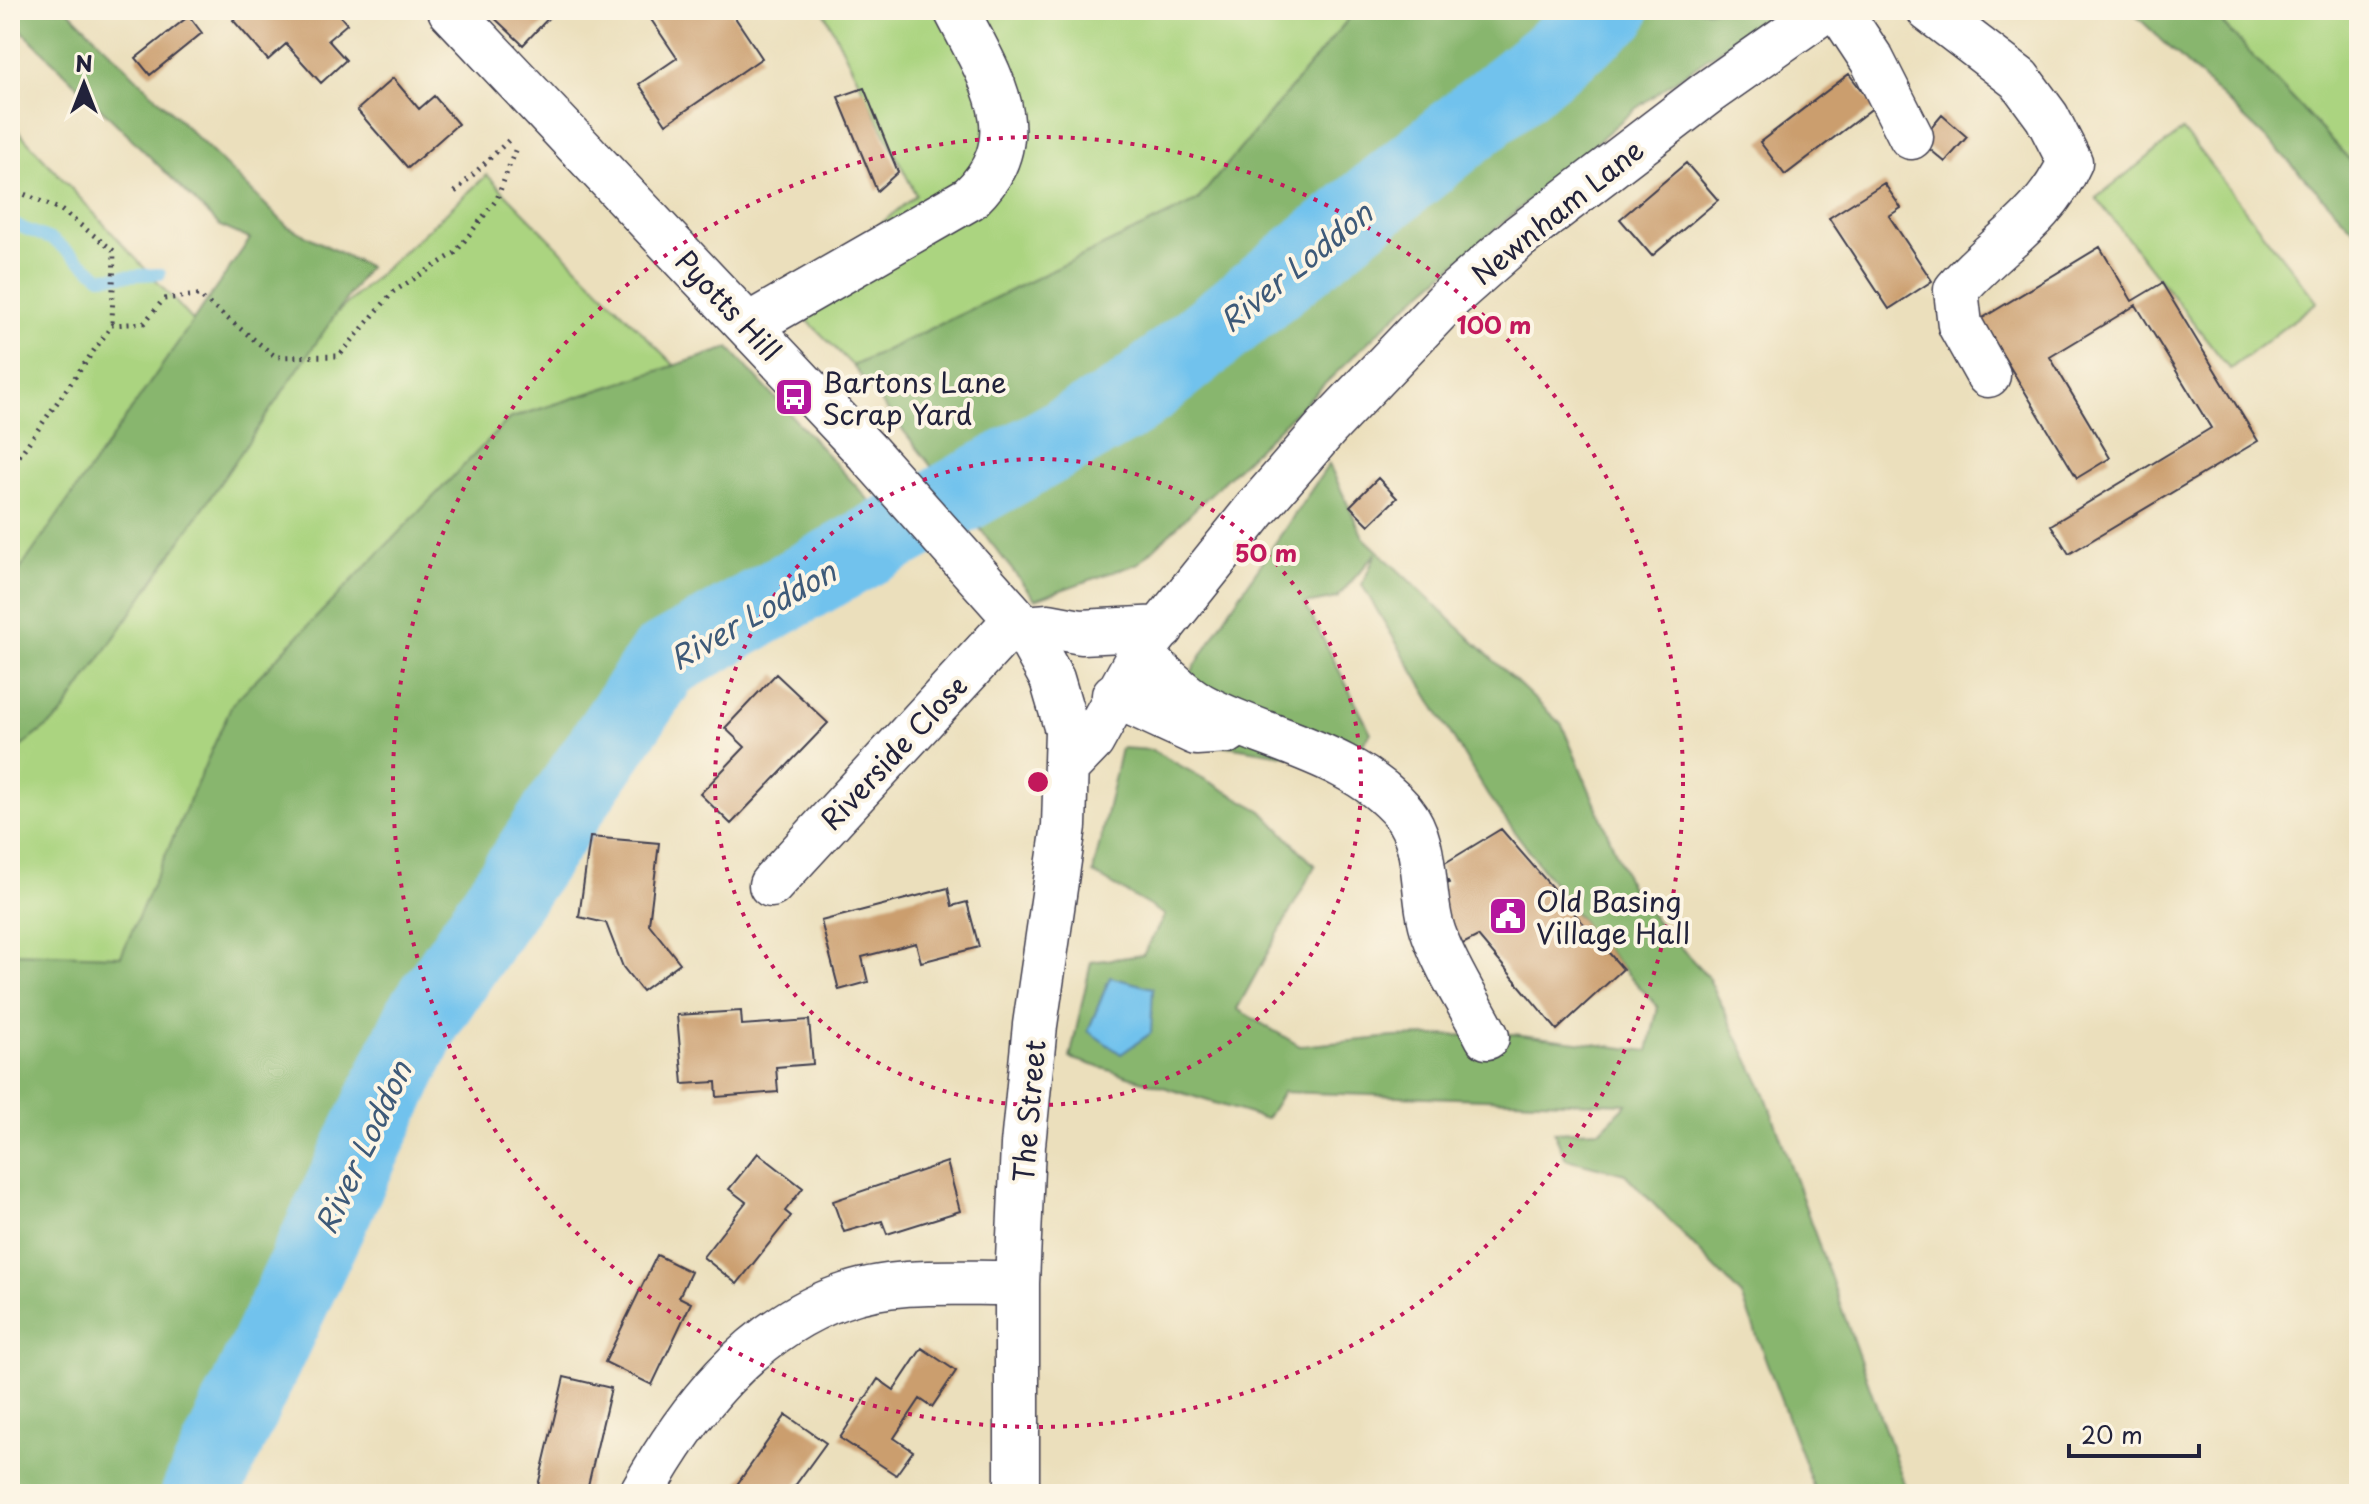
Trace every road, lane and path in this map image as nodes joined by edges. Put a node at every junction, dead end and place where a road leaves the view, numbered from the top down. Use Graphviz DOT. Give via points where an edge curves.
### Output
graph roads {
  1 [pos="450,10"];
  2 [pos="956,10"];
  3 [pos="1825,10"];
  4 [pos="1839,10"];
  5 [pos="1929,10"];
  6 [pos="536,115"];
  7 [pos="1911,137"];
  8 [pos="10,188"];
  9 [pos="455,192"];
  10 [pos="112,325"];
  11 [pos="749,325"];
  12 [pos="1988,375"];
  13 [pos="10,469"];
  14 [pos="1020,624"];
  15 [pos="1151,641"];
  16 [pos="1114,695"];
  17 [pos="1252,730"];
  18 [pos="1066,749"];
  19 [pos="771,885"];
  20 [pos="1487,1037"];
  21 [pos="1017,1283"];
  22 [pos="641,1494"];
  23 [pos="1017,1494"];
  1 -- 6 [label="street, Pyotts Hill"];
  2 -- 11 [label="street" via="990,75 1003,119 1000,158 987,182 970,198"];
  3 -- 15 [label="street, Newnham Lane" via="1519,237 1451,297 1327,427"];
  4 -- 7 [label="street" via="1872,60"];
  5 -- 12 [label="street" via="2019,79 2070,162 2057,192 1956,290 1960,325"];
  6 -- 9 [label="path"];
  6 -- 10 [label="path" via="497,199 455,253 393,292 339,356 276,357 198,295 164,299 144,323"];
  6 -- 11 [label="street, Pyotts Hill"];
  8 -- 10 [label="path" via="61,210 114,251"];
  10 -- 13 [label="path"];
  11 -- 14 [label="street, Pyotts Hill"];
  14 -- 15 [label="street"];
  14 -- 18 [label="street, Pyotts Hill" via="1052,679"];
  14 -- 19 [label="street, Riverside Close"];
  15 -- 16 [label="street, Newnham Lane"];
  15 -- 17 [label="street" via="1202,706"];
  16 -- 17 [label="street" via="1196,733"];
  16 -- 18 [label="street, Newnham Lane" via="1092,741"];
  17 -- 20 [label="street" via="1319,753 1379,789 1405,814 1421,854 1434,934"];
  18 -- 21 [label="street, The Street" via="1064,826 1025,1130"];
  21 -- 22 [label="street" via="910,1285 842,1296 798,1318 745,1355 710,1391 678,1430"];
  21 -- 23 [label="street, The Street"];
}
